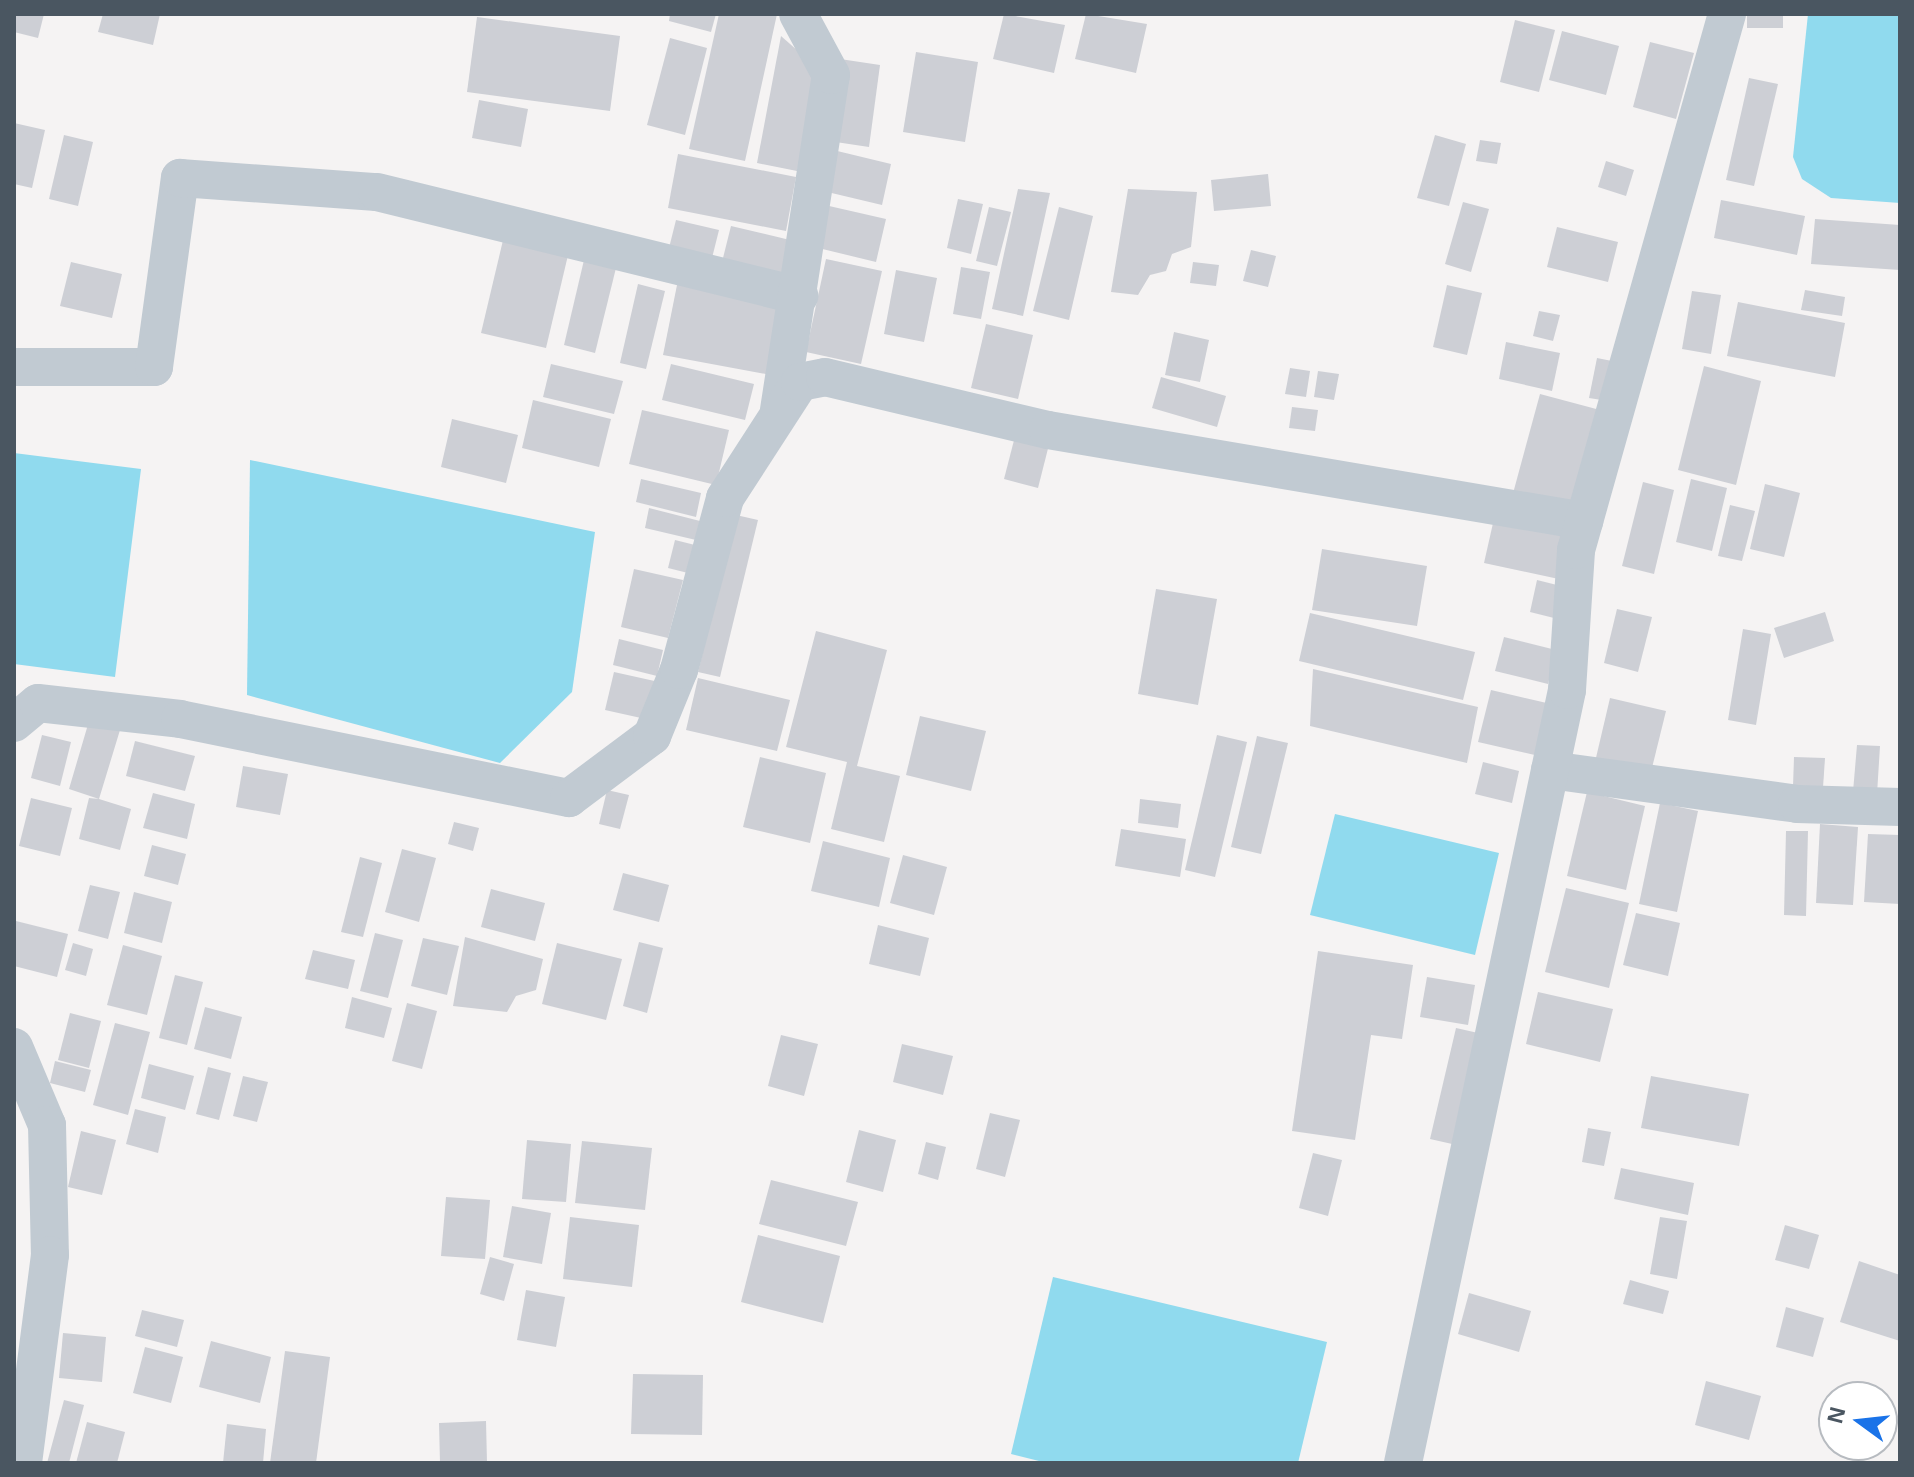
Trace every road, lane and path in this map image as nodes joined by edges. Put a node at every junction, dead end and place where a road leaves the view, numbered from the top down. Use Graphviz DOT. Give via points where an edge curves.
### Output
graph roads {
  1 [pos="798,14"];
  2 [pos="1727,14"];
  3 [pos="799,296"];
  4 [pos="14,367"];
  5 [pos="779,411"];
  6 [pos="1584,521"];
  7 [pos="14,723"];
  8 [pos="1550,770"];
  9 [pos="1900,807"];
  10 [pos="14,1047"];
  11 [pos="23,1463"];
  12 [pos="1403,1463"];
  1 -- 3 [label="street" via="831,75"];
  2 -- 6 [label="street"];
  3 -- 4 [label="street" via="377,192 180,178 154,367"];
  3 -- 5 [label="street"];
  5 -- 6 [label="street" via="800,382 825,377 1048,430"];
  5 -- 7 [label="street" via="725,498 679,670 652,736 569,798 180,719 38,703"];
  6 -- 8 [label="street" via="1567,690"];
  8 -- 9 [label="street" via="1797,804"];
  8 -- 12 [label="street"];
  10 -- 11 [label="street" via="47,1125 50,1255"];
}
